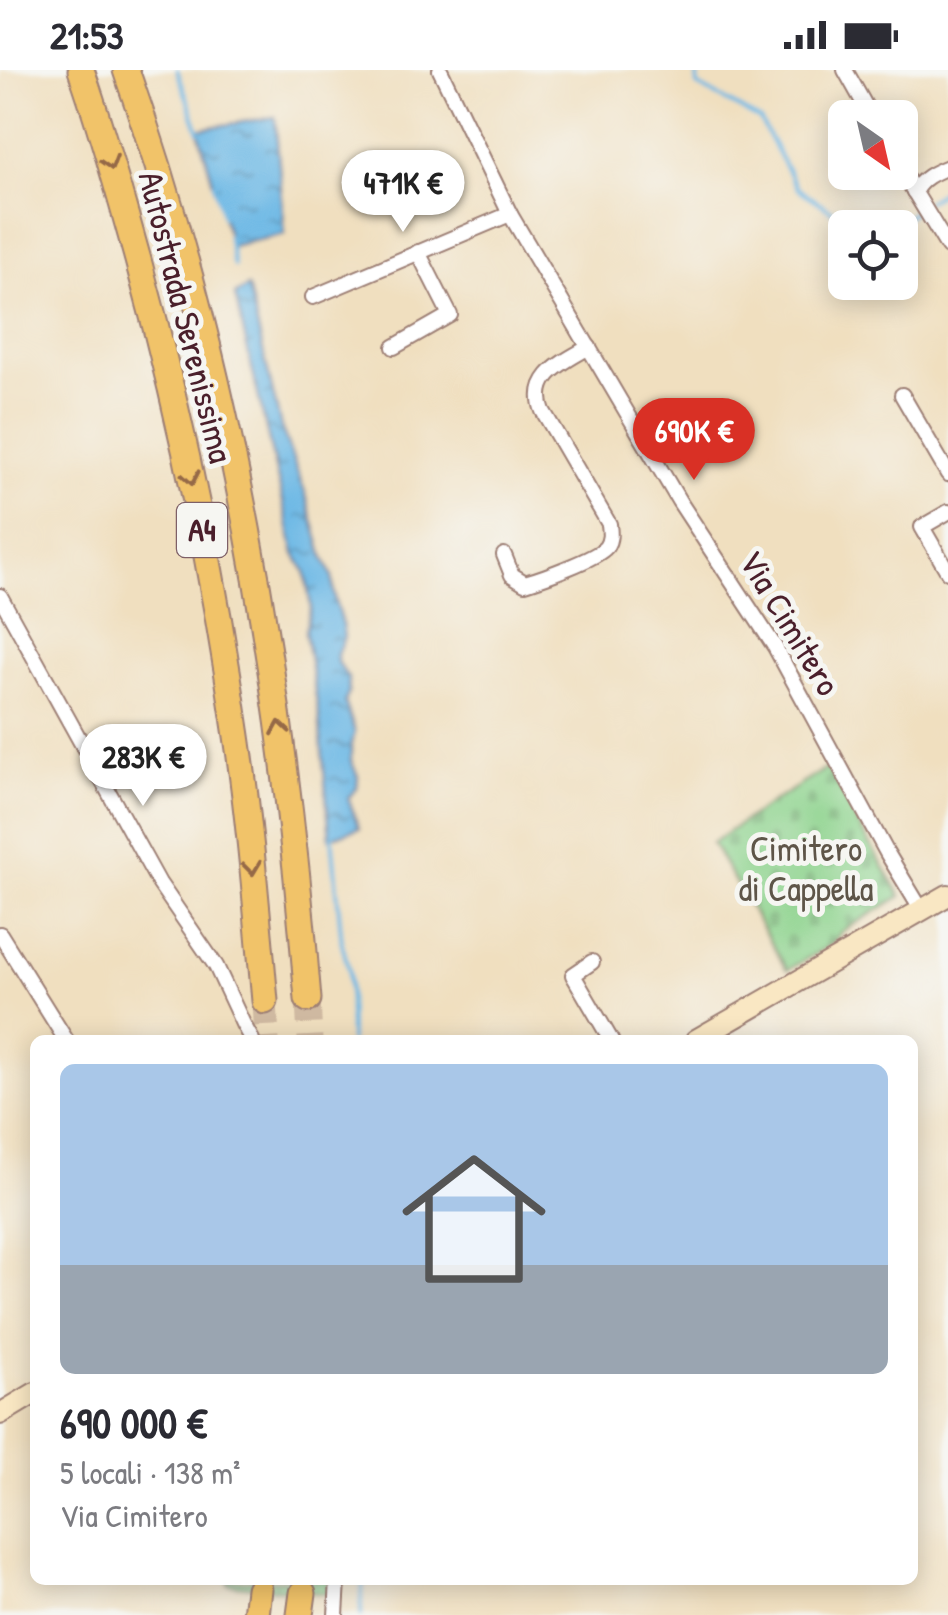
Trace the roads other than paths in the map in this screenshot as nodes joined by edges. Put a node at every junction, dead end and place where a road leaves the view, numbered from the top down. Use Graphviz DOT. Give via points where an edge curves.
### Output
graph roads {
  1 [pos="81,70"];
  2 [pos="126,70"];
  3 [pos="440,70"];
  4 [pos="845,70"];
  5 [pos="862,100"];
  6 [pos="948,170"];
  7 [pos="913,190"];
  8 [pos="916,195"];
  9 [pos="510,214"];
  10 [pos="948,246"];
  11 [pos="418,252"];
  12 [pos="313,296"];
  13 [pos="394,347"];
  14 [pos="589,347"];
  15 [pos="902,395"];
  16 [pos="948,474"];
  17 [pos="948,512"];
  18 [pos="504,555"];
  19 [pos="948,572"];
  20 [pos="0,596"];
  21 [pos="948,896"];
  22 [pos="922,911"];
  23 [pos="0,934"];
  24 [pos="592,962"];
  25 [pos="308,999"];
  26 [pos="265,1001"];
  27 [pos="63,1035"];
  28 [pos="249,1035"];
  29 [pos="608,1035"];
  30 [pos="705,1035"];
  31 [pos="30,1396"];
  32 [pos="0,1414"];
  33 [pos="338,1585"];
  34 [pos="259,1589"];
  35 [pos="256,1615"];
  36 [pos="336,1615"];
  1 -- 26 [label="highway, Autostrada Serenissima / A4, one-way" via="186,451 238,738"];
  25 -- 2 [label="highway, Autostrada Serenissima / A4, one-way" via="282,737 257,588 187,270"];
  3 -- 9 [label="street, Via Cimitero"];
  4 -- 5 [label="street"];
  6 -- 8 [label="street"];
  7 -- 8 [label="street"];
  8 -- 10 [label="street"];
  9 -- 11 [label="street"];
  9 -- 14 [label="street, Via Cimitero"];
  11 -- 12 [label="street"];
  11 -- 13 [label="street" via="450,315"];
  14 -- 18 [label="street" via="556,366 538,396 609,524 610,537 595,556 525,583 512,575"];
  14 -- 22 [label="street, Via Cimitero" via="775,647"];
  15 -- 16 [label="street"];
  17 -- 19 [label="street" via="922,527"];
  20 -- 28 [label="street" via="159,883 216,966"];
  21 -- 22 [label="main road"];
  22 -- 30 [label="main road"];
  23 -- 27 [label="street"];
  24 -- 29 [label="street" via="572,976"];
  31 -- 32 [label="main road"];
  33 -- 36 [label="street"];
  34 -- 35 [label="highway"];
}
